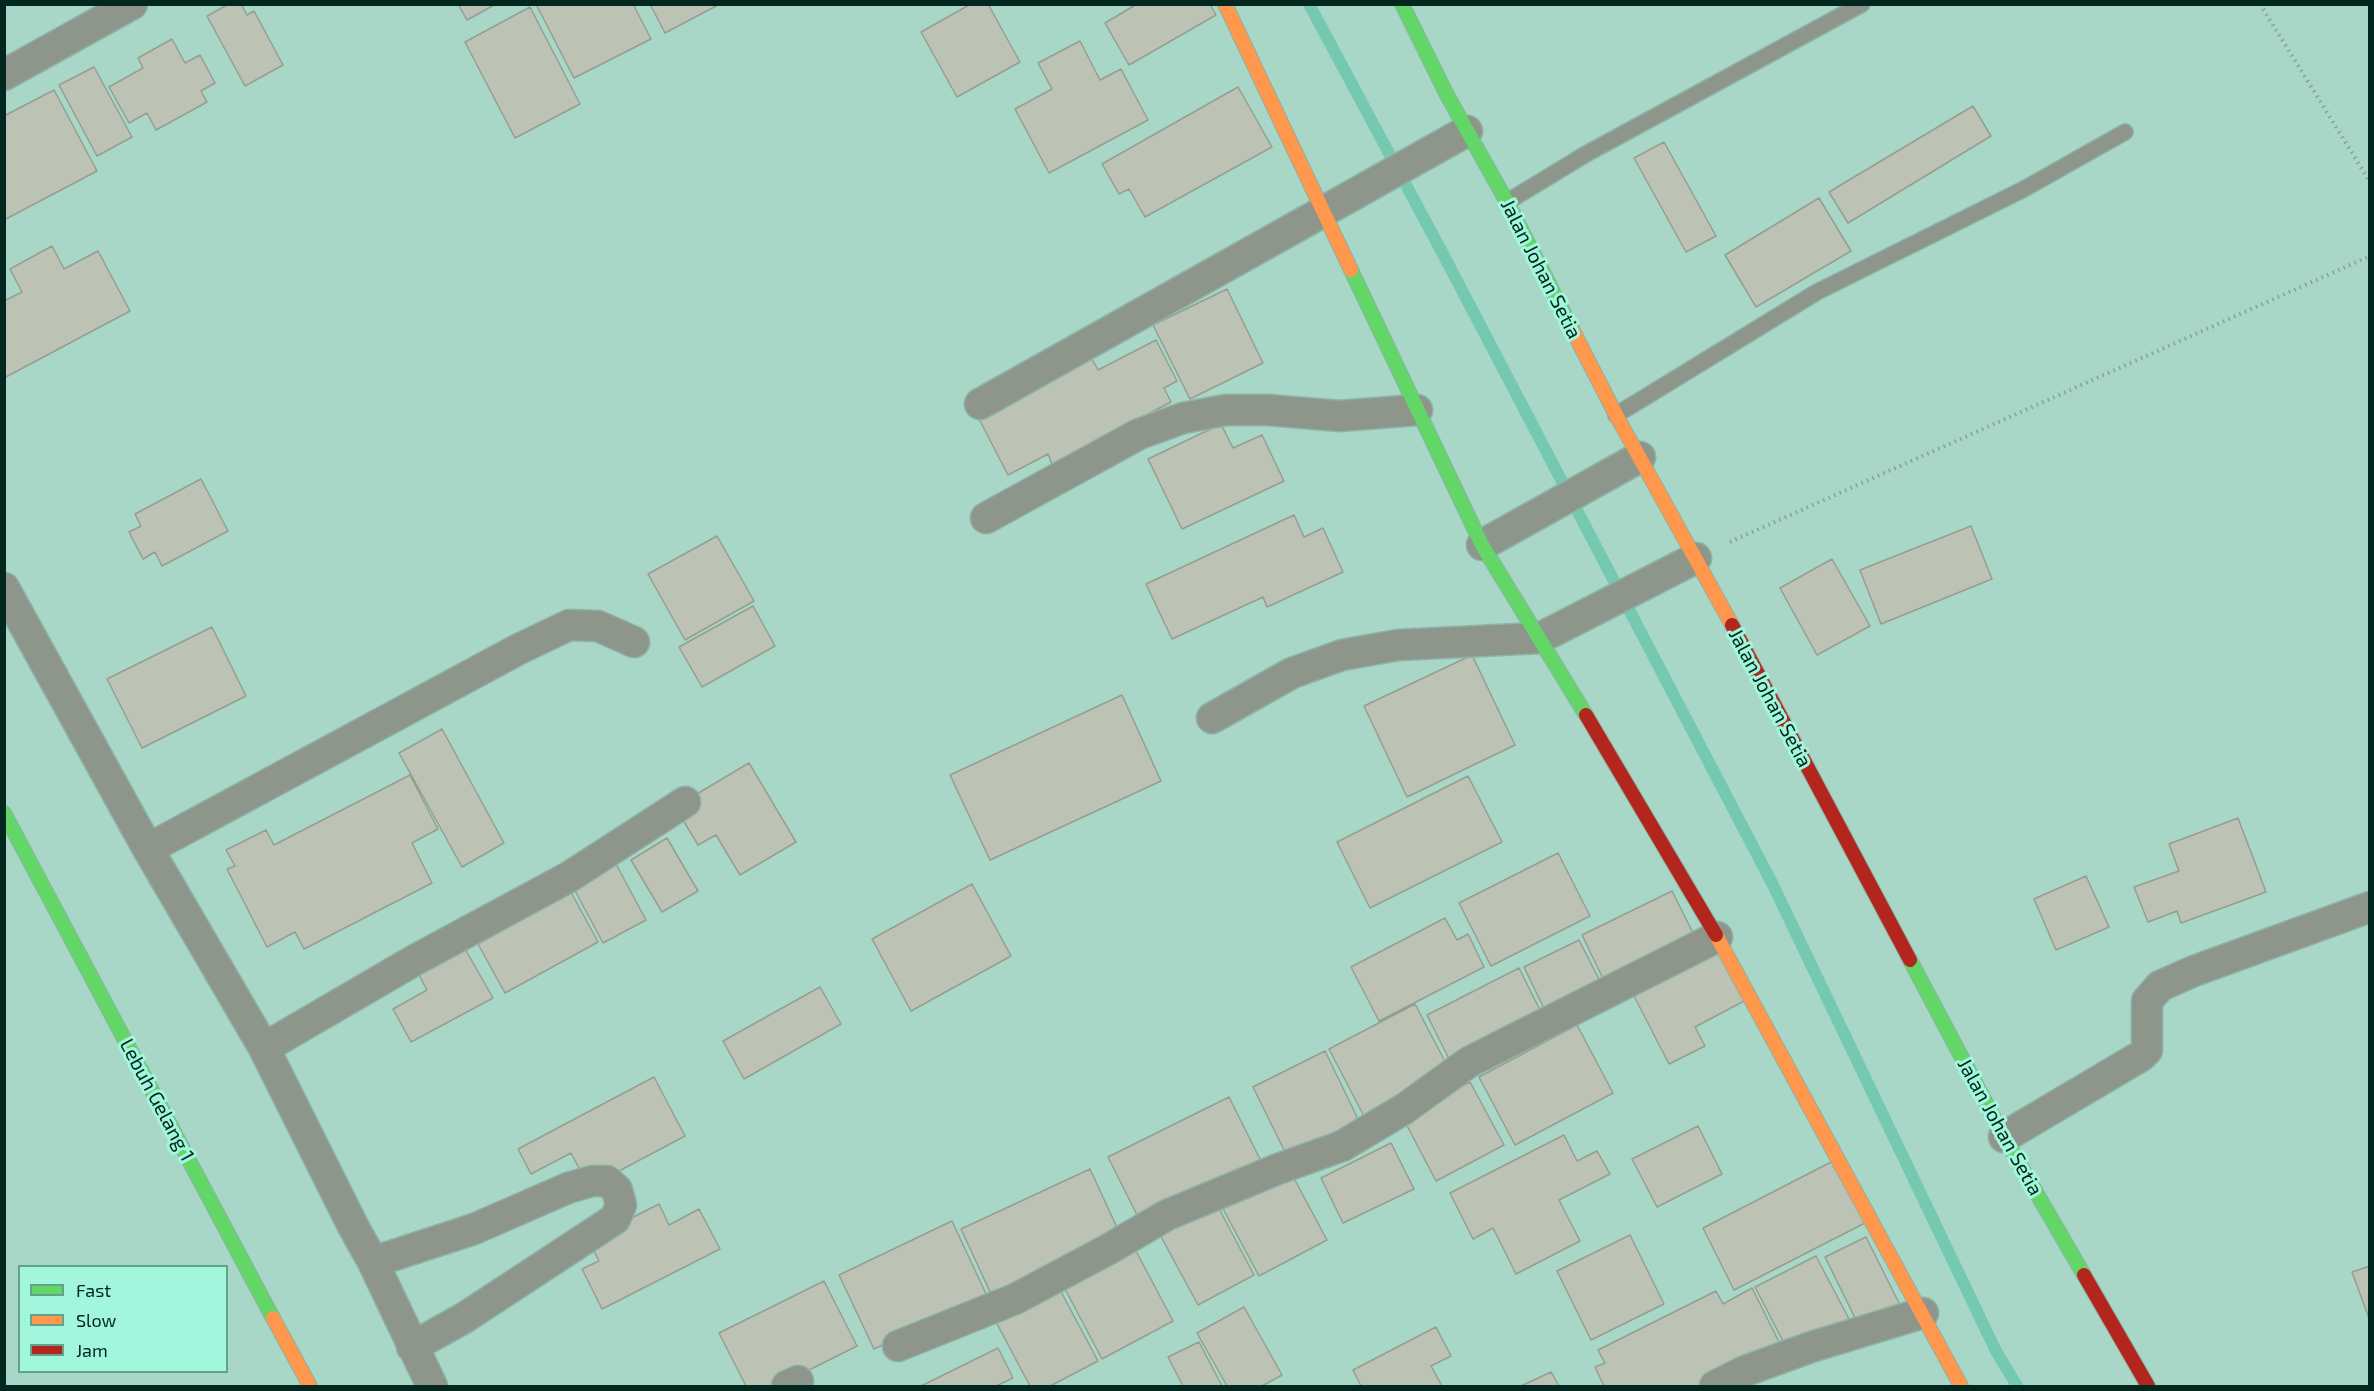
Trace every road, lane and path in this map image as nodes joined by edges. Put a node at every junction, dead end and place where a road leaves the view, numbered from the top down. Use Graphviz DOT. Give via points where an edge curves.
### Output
graph roads {
  1 [pos="132,4"];
  2 [pos="1225,4"];
  3 [pos="1402,4"];
  4 [pos="1862,4"];
  5 [pos="2260,4"];
  6 [pos="4,75"];
  7 [pos="1467,131"];
  8 [pos="2125,132"];
  9 [pos="2370,182"];
  10 [pos="1507,202"];
  11 [pos="1323,213"];
  12 [pos="2370,256"];
  13 [pos="980,404"];
  14 [pos="1417,410"];
  15 [pos="1616,415"];
  16 [pos="1640,458"];
  17 [pos="986,518"];
  18 [pos="1482,545"];
  19 [pos="1696,558"];
  20 [pos="4,588"];
  21 [pos="1551,632"];
  22 [pos="634,642"];
  23 [pos="1212,718"];
  24 [pos="685,802"];
  25 [pos="4,813"];
  26 [pos="148,849"];
  27 [pos="2370,907"];
  28 [pos="1717,937"];
  29 [pos="264,1048"];
  30 [pos="2004,1137"];
  31 [pos="373,1262"];
  32 [pos="1923,1313"];
  33 [pos="412,1347"];
  34 [pos="898,1347"];
  35 [pos="310,1386"];
  36 [pos="432,1386"];
  37 [pos="1715,1386"];
  38 [pos="1961,1386"];
  39 [pos="2148,1386"];
  1 -- 6 [label="street"];
  2 -- 11 [label="street"];
  3 -- 7 [label="street, Jalan Johan Setia"];
  4 -- 10 [label="lane" via="1586,154"];
  5 -- 9 [label="path"];
  7 -- 10 [label="street, Jalan Johan Setia"];
  7 -- 11 [label="street"];
  8 -- 15 [label="lane" via="2024,189 1817,291"];
  10 -- 15 [label="street, Jalan Johan Setia"];
  11 -- 13 [label="street"];
  11 -- 14 [label="street"];
  12 -- 19 [label="path"];
  14 -- 17 [label="street" via="1339,416 1226,410 1183,418 1139,434"];
  14 -- 18 [label="street"];
  15 -- 16 [label="street, Jalan Johan Setia"];
  16 -- 18 [label="street"];
  16 -- 19 [label="street, Jalan Johan Setia"];
  18 -- 21 [label="street"];
  19 -- 21 [label="street"];
  19 -- 30 [label="street, Jalan Johan Setia"];
  20 -- 26 [label="street"];
  21 -- 23 [label="street" via="1398,645 1342,655 1292,673"];
  21 -- 28 [label="street"];
  22 -- 26 [label="street" via="598,626 569,626 517,650"];
  24 -- 29 [label="street" via="569,877"];
  25 -- 35 [label="street, Lebuh Gelang 1"];
  26 -- 29 [label="street"];
  27 -- 30 [label="street" via="2160,986 2147,1001 2147,1050"];
  28 -- 32 [label="street"];
  28 -- 34 [label="street" via="1469,1062 1404,1109 1342,1146 1167,1215 1015,1299"];
  29 -- 31 [label="street"];
  30 -- 39 [label="street, Jalan Johan Setia"];
  31 -- 33 [label="street"];
  31 -- 33 [label="street" via="474,1229 592,1181 607,1181 617,1190 621,1205 615,1219 464,1318"];
  32 -- 37 [label="street" via="1811,1347"];
  32 -- 38 [label="street"];
  33 -- 36 [label="street"];
}
